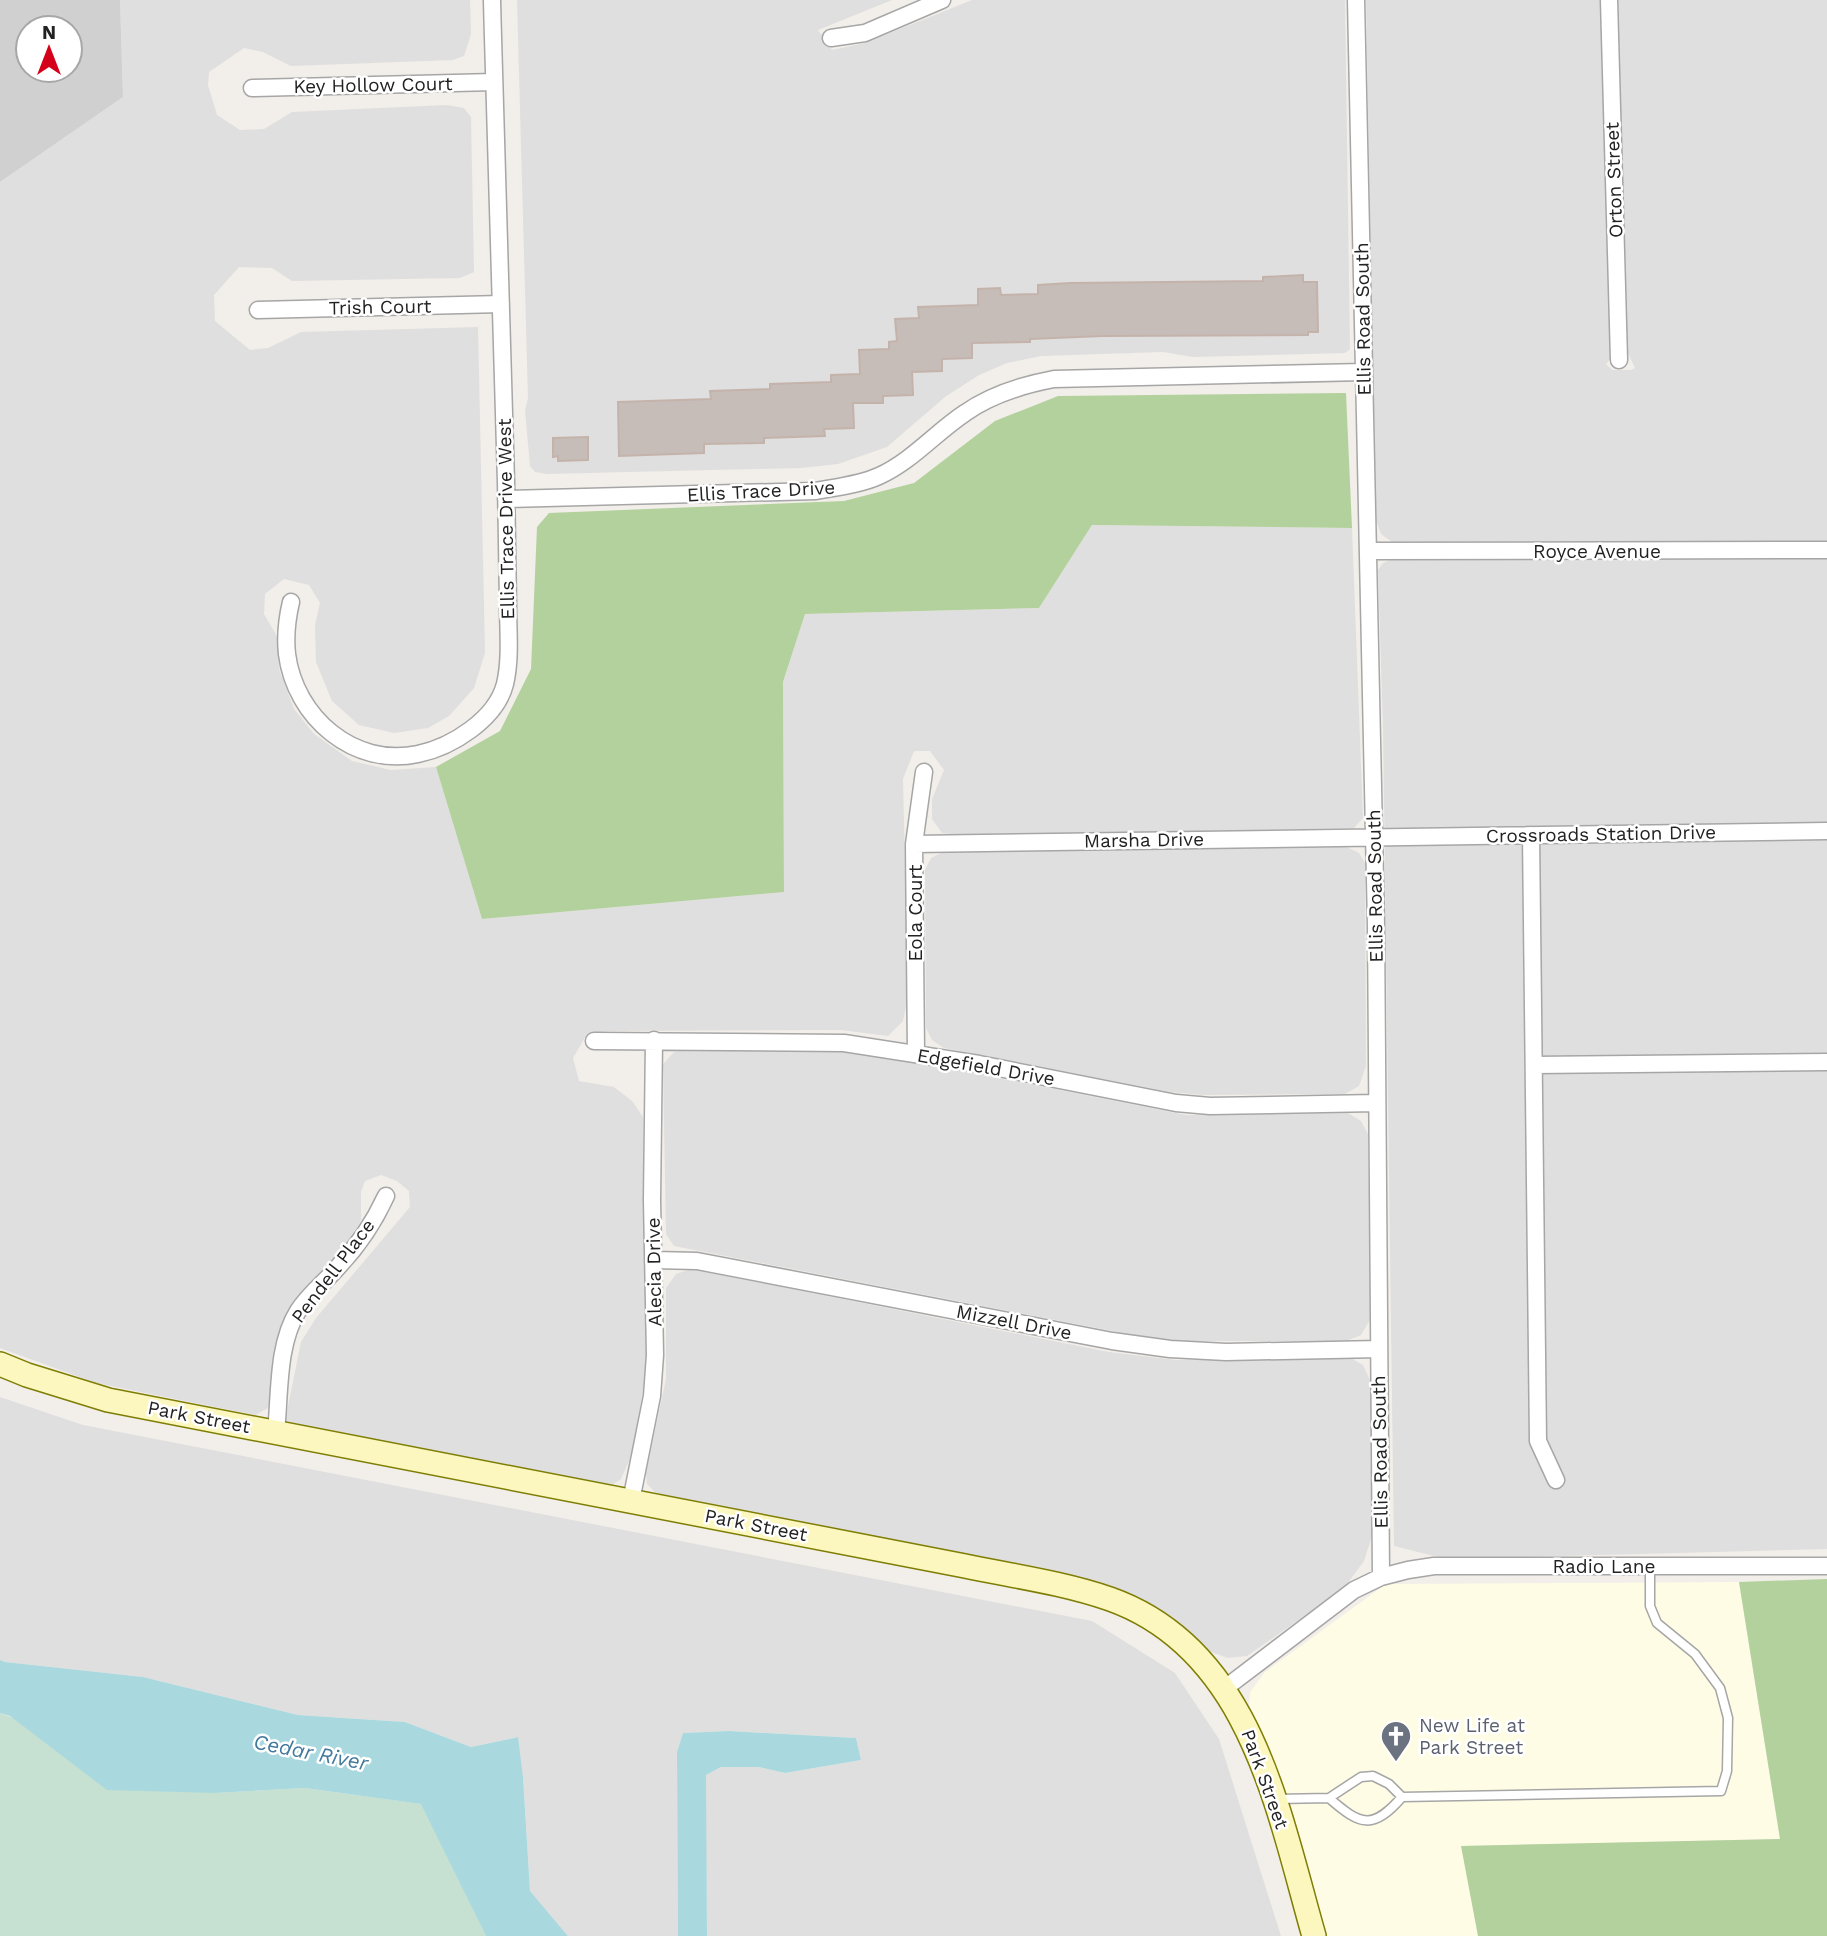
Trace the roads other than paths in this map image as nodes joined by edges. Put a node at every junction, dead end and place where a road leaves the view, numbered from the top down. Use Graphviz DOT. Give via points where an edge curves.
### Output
graph roads {
  1 [pos="492,0"];
  2 [pos="942,0"];
  3 [pos="1356,0"];
  4 [pos="1609,0"];
  5 [pos="831,38"];
  6 [pos="494,82"];
  7 [pos="252,88"];
  8 [pos="502,304"];
  9 [pos="258,310"];
  10 [pos="1619,360"];
  11 [pos="1364,372"];
  12 [pos="506,499"];
  13 [pos="1368,551"];
  14 [pos="1827,551"];
  15 [pos="291,602"];
  16 [pos="924,772"];
  17 [pos="1827,831"];
  18 [pos="1531,835"];
  19 [pos="1374,836"];
  20 [pos="914,844"];
  21 [pos="654,1040"];
  22 [pos="594,1041"];
  23 [pos="916,1055"];
  24 [pos="1827,1062"];
  25 [pos="1534,1065"];
  26 [pos="1376,1103"];
  27 [pos="386,1196"];
  28 [pos="654,1260"];
  29 [pos="1379,1349"];
  30 [pos="0,1364"];
  31 [pos="276,1432"];
  32 [pos="1556,1480"];
  33 [pos="631,1501"];
  34 [pos="1650,1566"];
  35 [pos="1827,1566"];
  36 [pos="1381,1577"];
  37 [pos="1224,1689"];
  38 [pos="1402,1797"];
  39 [pos="1329,1798"];
  40 [pos="1274,1799"];
  41 [pos="1314,1936"];
  1 -- 6 [label="street, Ellis Trace Drive West"];
  2 -- 5 [label="street" via="865,33"];
  3 -- 11 [label="street, Ellis Road South"];
  4 -- 10 [label="street, Orton Street"];
  6 -- 7 [label="street, Key Hollow Court"];
  6 -- 8 [label="street, Ellis Trace Drive West"];
  8 -- 9 [label="street, Trish Court"];
  8 -- 12 [label="street, Ellis Trace Drive West"];
  11 -- 12 [label="street, Ellis Trace Drive" via="1054,379 998,394 900,464 850,485 816,491"];
  11 -- 13 [label="street, Ellis Road South"];
  12 -- 15 [label="street, Ellis Trace Drive West" via="509,647 505,684 477,725 440,748 412,756 384,756 340,740 318,723 294,682 287,656"];
  13 -- 14 [label="street, Royce Avenue"];
  13 -- 19 [label="street, Ellis Road South"];
  16 -- 20 [label="street, Eola Court"];
  17 -- 18 [label="street, Crossroads Station Drive"];
  18 -- 19 [label="street, Crossroads Station Drive"];
  18 -- 25 [label="street"];
  19 -- 20 [label="street, Marsha Drive"];
  19 -- 26 [label="street, Ellis Road South"];
  20 -- 23 [label="street, Eola Court"];
  21 -- 22 [label="street, Edgefield Drive"];
  21 -- 23 [label="street, Edgefield Drive" via="844,1043"];
  21 -- 28 [label="street, Alecia Drive"];
  23 -- 26 [label="street, Edgefield Drive" via="1177,1103"];
  24 -- 25 [label="street"];
  25 -- 32 [label="street" via="1538,1441"];
  26 -- 29 [label="street, Ellis Road South"];
  27 -- 31 [label="street, Pendell Place" via="356,1247 310,1296 290,1327"];
  28 -- 29 [label="street, Mizzell Drive" via="697,1261 1170,1349"];
  28 -- 33 [label="street, Alecia Drive" via="652,1396"];
  29 -- 36 [label="street, Ellis Road South"];
  30 -- 31 [label="street, Park Street" via="108,1400"];
  31 -- 33 [label="street, Park Street"];
  33 -- 37 [label="street, Park Street" via="965,1566 1112,1600 1167,1630 1196,1654"];
  34 -- 35 [label="street, Radio Lane"];
  34 -- 36 [label="street, Radio Lane" via="1434,1566"];
  34 -- 38 [label="lane" via="1650,1606 1657,1623 1695,1654 1720,1688 1728,1718 1727,1771 1721,1791"];
  36 -- 37 [label="street" via="1354,1590"];
  37 -- 40 [label="street, Park Street" via="1257,1748"];
  38 -- 39 [label="lane" via="1373,1776 1361,1777"];
  38 -- 39 [label="lane" via="1375,1820 1358,1820"];
  39 -- 40 [label="lane"];
  40 -- 41 [label="street, Park Street"];
}
